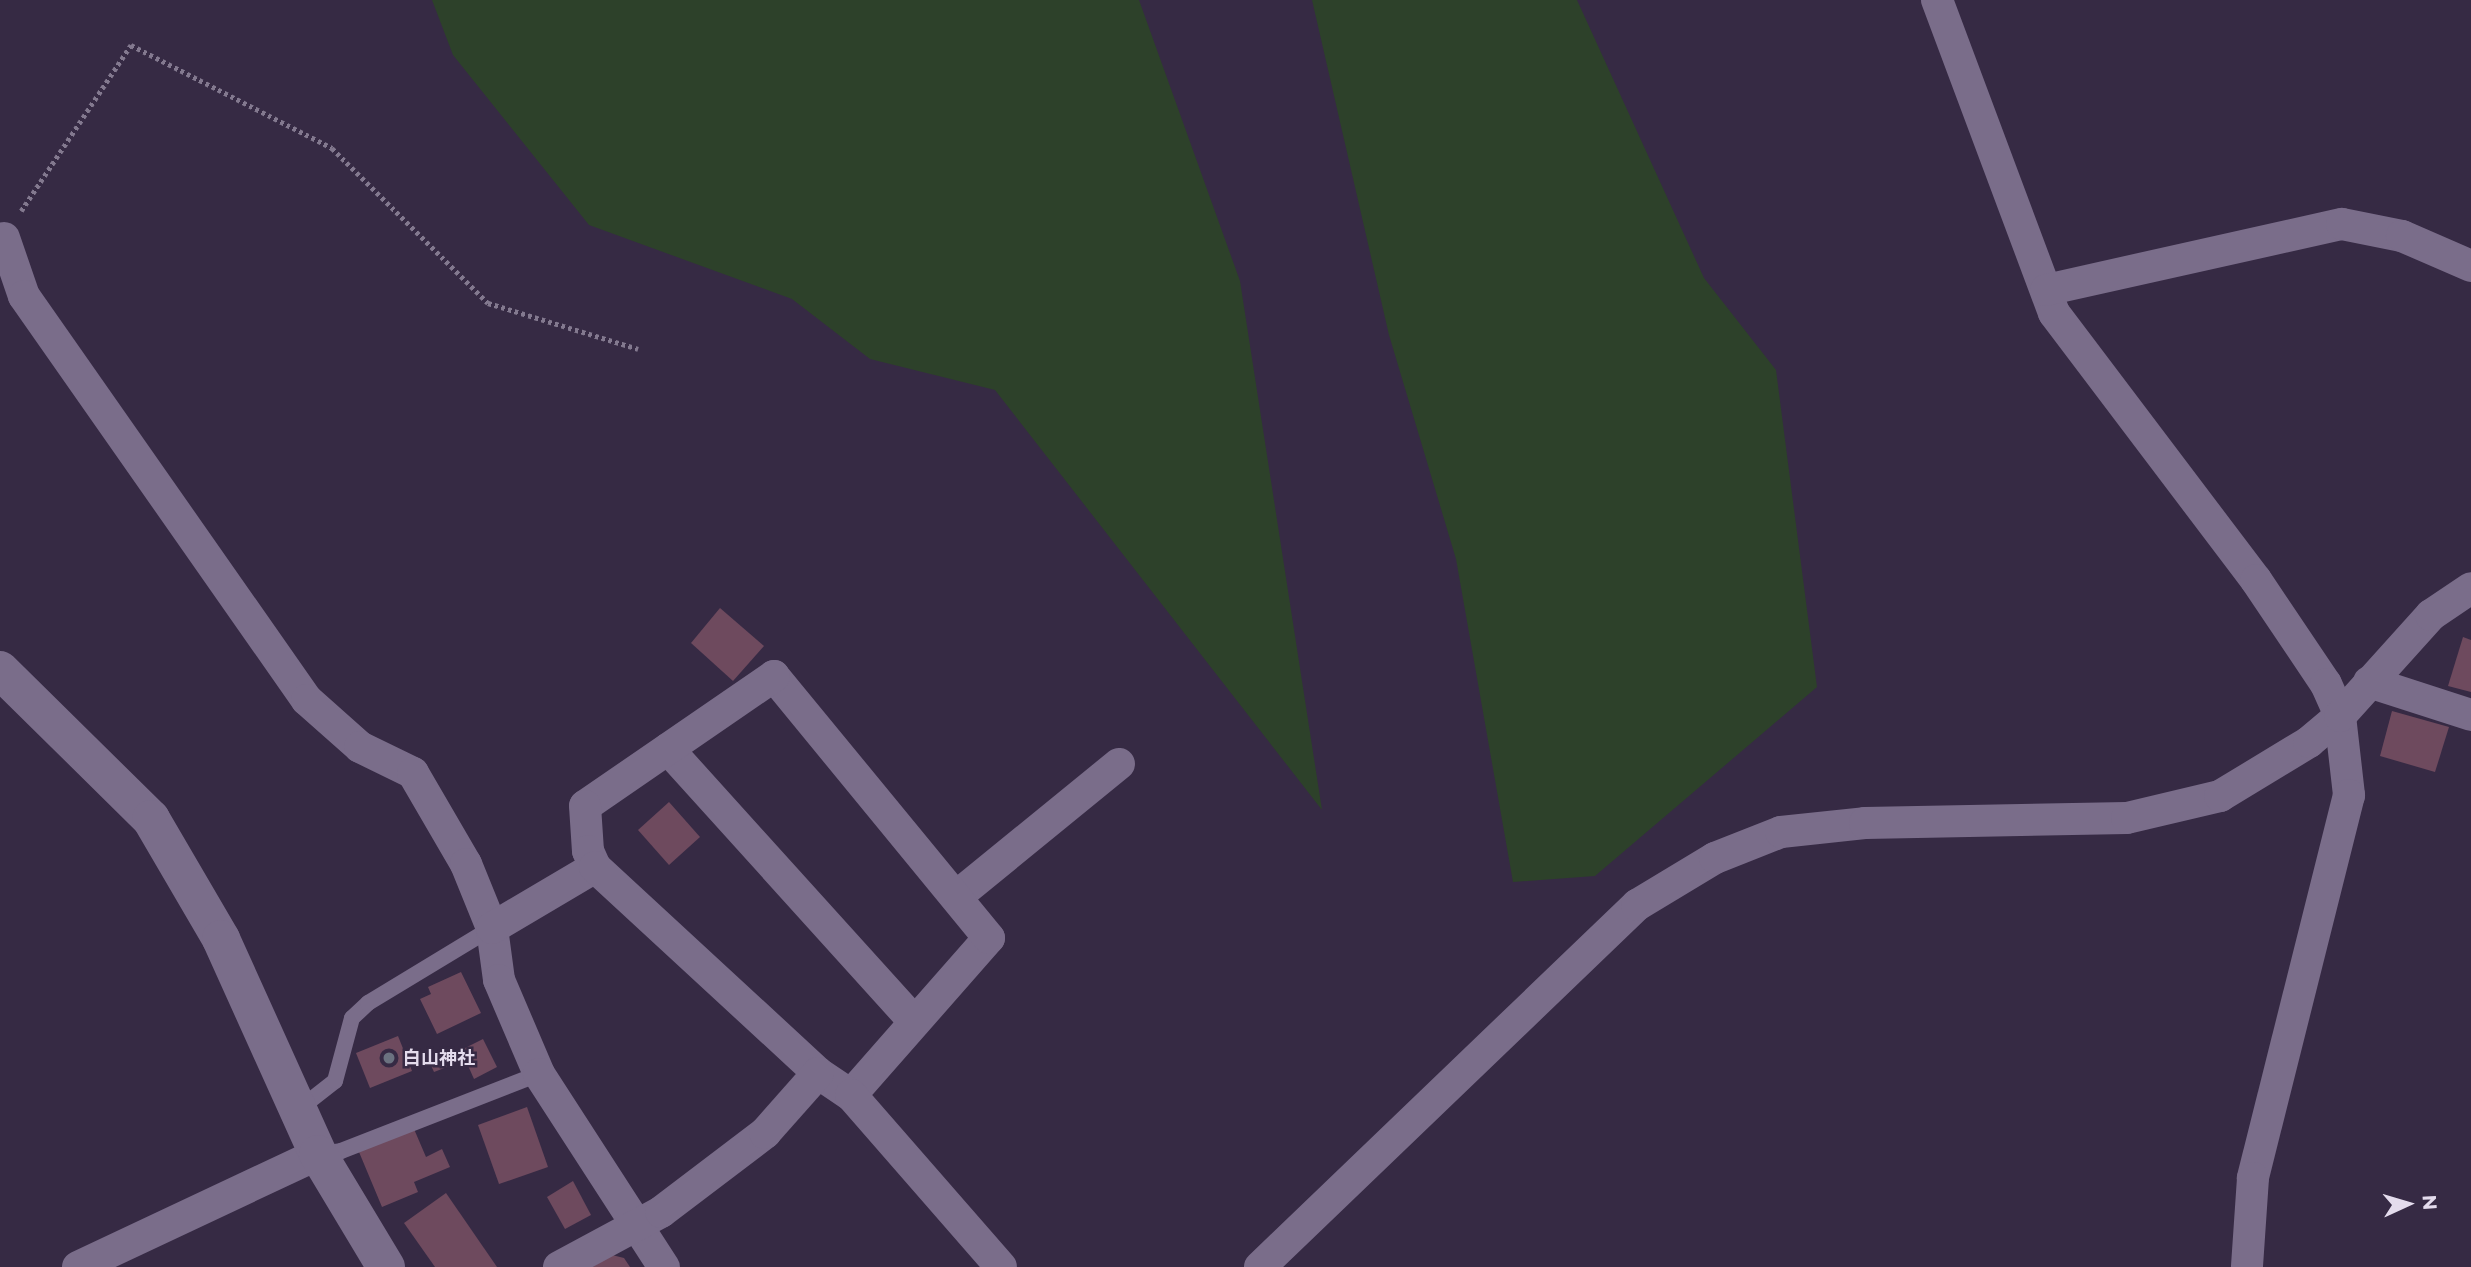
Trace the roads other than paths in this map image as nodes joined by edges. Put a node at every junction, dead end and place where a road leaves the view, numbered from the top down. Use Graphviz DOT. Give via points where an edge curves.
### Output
graph roads {
  1 [pos="1937,0"];
  2 [pos="4,238"];
  3 [pos="2471,267"];
  4 [pos="2046,290"];
  5 [pos="10,294"];
  6 [pos="2471,588"];
  7 [pos="0,670"];
  8 [pos="2369,682"];
  9 [pos="2471,715"];
  10 [pos="2340,716"];
  11 [pos="668,750"];
  12 [pos="1119,764"];
  13 [pos="595,867"];
  14 [pos="957,896"];
  15 [pos="492,928"];
  16 [pos="914,1021"];
  17 [pos="818,1073"];
  18 [pos="539,1074"];
  19 [pos="851,1095"];
  20 [pos="298,1110"];
  21 [pos="318,1154"];
  22 [pos="635,1225"];
  23 [pos="78,1267"];
  24 [pos="386,1267"];
  25 [pos="559,1267"];
  26 [pos="664,1267"];
  27 [pos="1001,1267"];
  28 [pos="1261,1267"];
  29 [pos="2246,1267"];
  1 -- 4 [label="street"];
  2 -- 5 [label="street"];
  3 -- 4 [label="street" via="2402,236 2342,224"];
  4 -- 10 [label="street" via="2054,313 2256,580 2326,684"];
  5 -- 15 [label="street" via="307,700 360,747 413,773 466,864"];
  6 -- 8 [label="street" via="2431,615"];
  7 -- 20 [label="street" via="151,819 221,939"];
  8 -- 9 [label="street"];
  8 -- 10 [label="street"];
  10 -- 28 [label="street" via="2309,742 2220,796 2140,815 1865,822 1781,832 1715,858 1637,905"];
  10 -- 29 [label="street" via="2349,795 2253,1178"];
  11 -- 13 [label="street" via="585,806 588,851"];
  11 -- 14 [label="street" via="774,676"];
  11 -- 16 [label="street"];
  12 -- 14 [label="street"];
  13 -- 15 [label="street"];
  13 -- 17 [label="street"];
  14 -- 16 [label="street" via="989,938"];
  15 -- 18 [label="street" via="499,980"];
  15 -- 20 [label="lane" via="368,1003 352,1018 335,1081"];
  16 -- 19 [label="street"];
  17 -- 19 [label="street"];
  17 -- 22 [label="street" via="765,1133 661,1212"];
  18 -- 21 [label="lane" via="341,1151"];
  18 -- 22 [label="street"];
  19 -- 27 [label="street"];
  20 -- 21 [label="street"];
  21 -- 23 [label="street"];
  21 -- 24 [label="street"];
  22 -- 25 [label="street"];
  22 -- 26 [label="street"];
}
